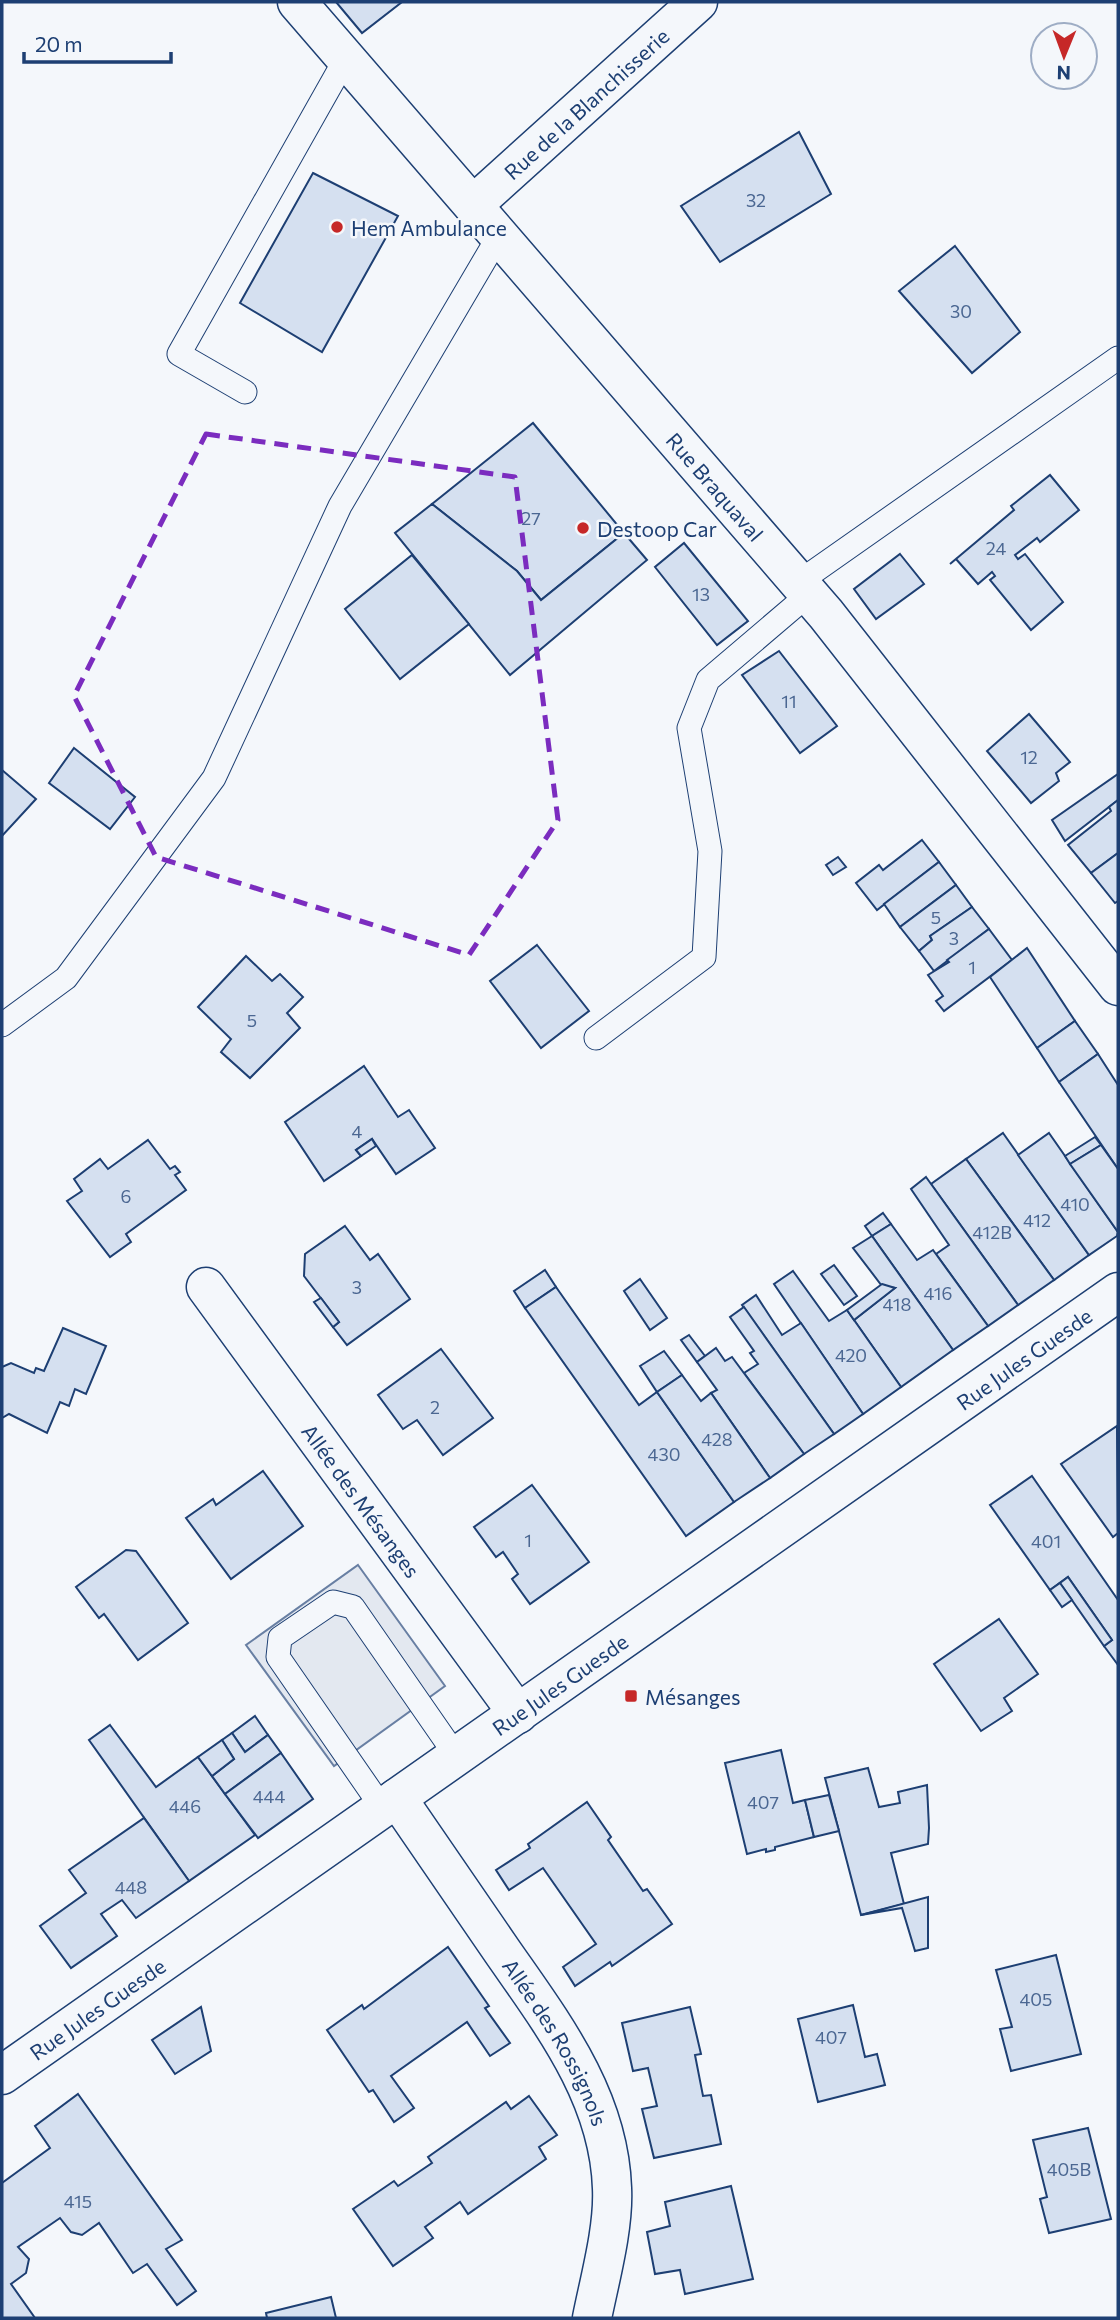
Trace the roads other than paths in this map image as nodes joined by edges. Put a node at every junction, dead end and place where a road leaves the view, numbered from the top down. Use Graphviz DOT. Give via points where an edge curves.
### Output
graph roads {
  1 [pos="297,2"];
  2 [pos="698,2"];
  3 [pos="346,58"];
  4 [pos="473,205"];
  5 [pos="500,234"];
  6 [pos="1118,358"];
  7 [pos="245,392"];
  8 [pos="804,588"];
  9 [pos="1118,986"];
  10 [pos="2,1025"];
  11 [pos="596,1038"];
  12 [pos="206,1287"];
  13 [pos="1118,1292"];
  14 [pos="518,1714"];
  15 [pos="457,1757"];
  16 [pos="390,1803"];
  17 [pos="2,2075"];
  18 [pos="592,2318"];
  1 -- 3 [label="street, Rue Braquaval"];
  2 -- 4 [label="street, Rue de la Blanchisserie"];
  3 -- 4 [label="street, Rue Braquaval"];
  3 -- 7 [label="lane" via="179,354"];
  4 -- 5 [label="street, Rue Braquaval"];
  5 -- 8 [label="street, Rue Braquaval"];
  5 -- 10 [label="lane" via="340,506 214,778 66,978"];
  6 -- 8 [label="lane"];
  8 -- 9 [label="street, Rue Braquaval"];
  8 -- 11 [label="lane" via="708,681 688,728 710,851 704,957"];
  12 -- 14 [label="street, Allée des Mésanges"];
  13 -- 14 [label="street, Rue Jules Guesde"];
  14 -- 15 [label="street, Rue Jules Guesde"];
  15 -- 16 [label="street, Rue Jules Guesde"];
  15 -- 16 [label="lane" via="353,1607 333,1602 280,1638 278,1657"];
  16 -- 17 [label="street, Rue Jules Guesde"];
  16 -- 18 [label="street, Allée des Rossignols" via="558,2031 587,2083 605,2136 612,2188"];
}
